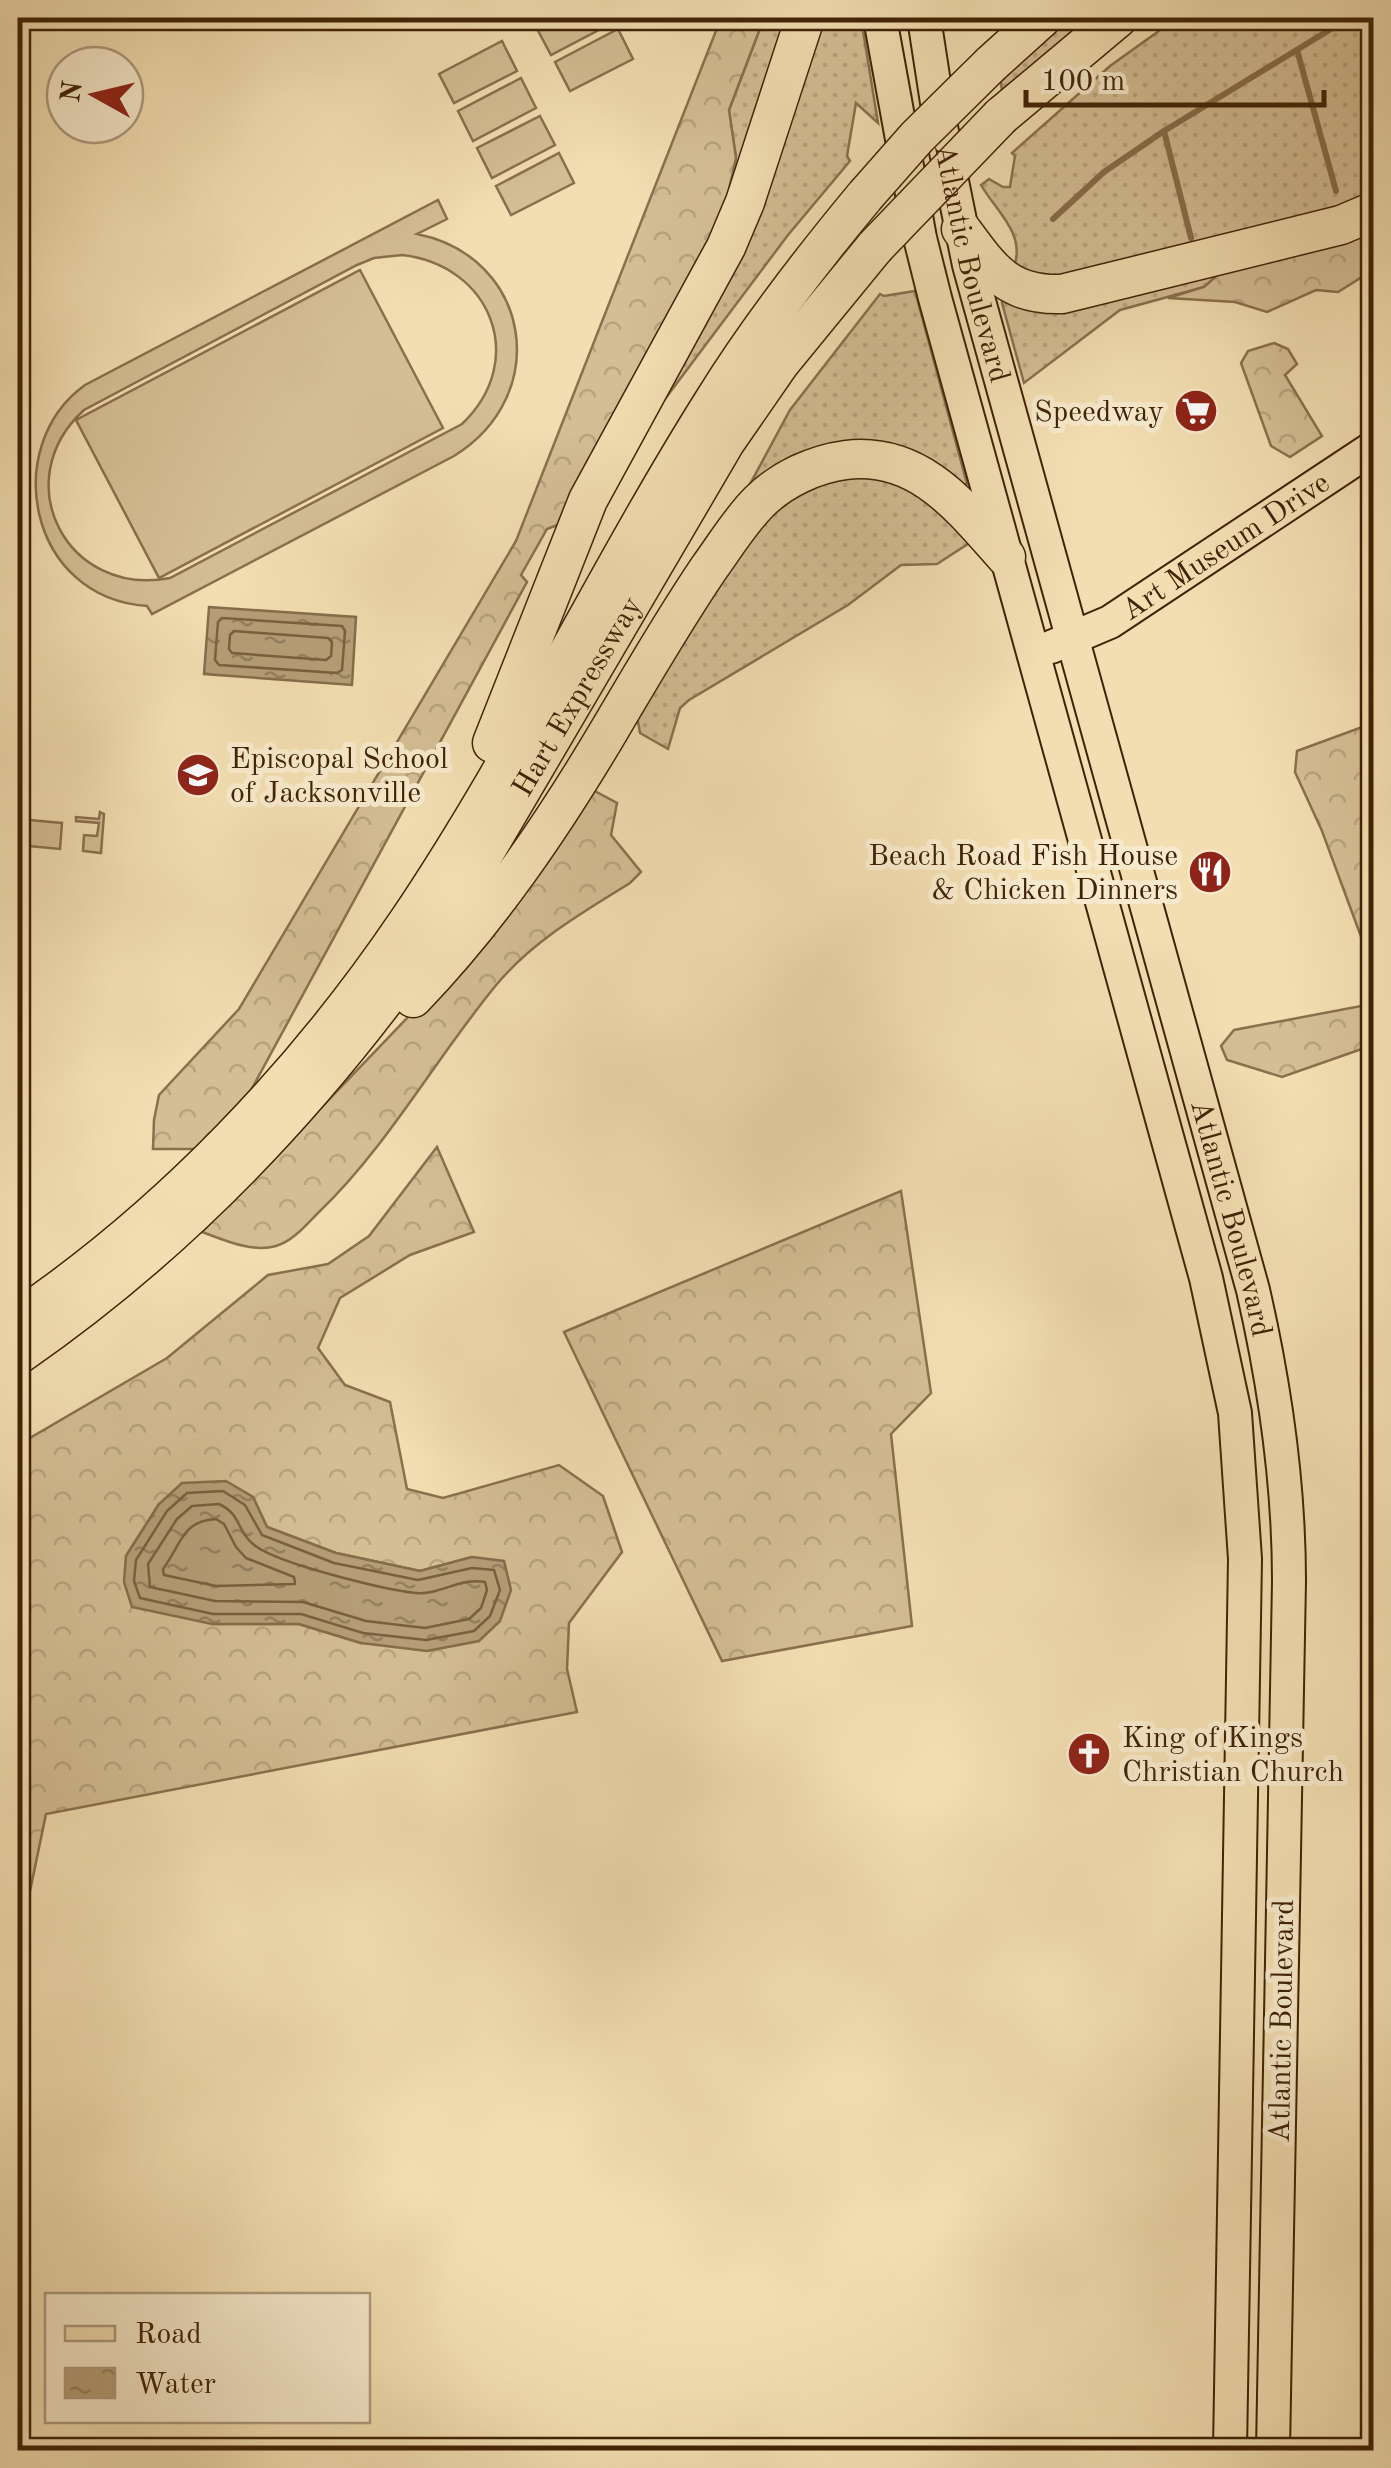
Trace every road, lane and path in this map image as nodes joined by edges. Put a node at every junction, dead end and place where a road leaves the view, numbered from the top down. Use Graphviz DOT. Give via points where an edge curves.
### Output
graph roads {
  1 [pos="805,18"];
  2 [pos="880,18"];
  3 [pos="924,18"];
  4 [pos="1033,18"];
  5 [pos="1042,18"];
  6 [pos="1118,18"];
  7 [pos="1131,18"];
  8 [pos="1074,52"];
  9 [pos="990,64"];
  10 [pos="1374,211"];
  11 [pos="961,229"];
  12 [pos="1374,446"];
  13 [pos="1006,558"];
  14 [pos="1072,639"];
  15 [pos="1033,654"];
  16 [pos="436,878"];
  17 [pos="306,1098"];
  18 [pos="225,1163"];
  19 [pos="18,1320"];
  20 [pos="18,1355"];
  21 [pos="1230,2450"];
  22 [pos="1274,2450"];
  1 -- 16 [label="highway" via="726,247 588,500"];
  2 -- 13 [label="main road, Atlantic Boulevard" via="920,238"];
  3 -- 11 [label="main road, Atlantic Boulevard"];
  4 -- 9 [label="highway"];
  5 -- 9 [label="highway, Hart Expressway"];
  6 -- 8 [label="highway, Hart Expressway"];
  7 -- 8 [label="highway"];
  8 -- 17 [label="highway, Hart Expressway, bridge" via="1000,116 875,246 752,403 455,901"];
  9 -- 16 [label="highway, Hart Expressway, bridge" via="865,196 774,310 712,403"];
  10 -- 11 [label="highway" via="1341,225 1062,294 1020,290 987,264"];
  11 -- 14 [label="main road, Atlantic Boulevard"];
  12 -- 14 [label="main road, Art Museum Drive" via="1110,622"];
  13 -- 15 [label="main road, Atlantic Boulevard"];
  13 -- 17 [label="highway" via="948,492 893,463 848,460 785,481 760,501 692,593 503,892 385,1028"];
  14 -- 15 [label="main road, Art Museum Drive"];
  14 -- 22 [label="main road, Atlantic Boulevard" via="1253,1290 1284,1468 1289,1581"];
  15 -- 21 [label="main road, Atlantic Boulevard" via="1206,1278 1235,1413 1246,1642"];
  16 -- 18 [label="highway, Hart Expressway"];
  17 -- 18 [label="highway, Hart Expressway"];
  18 -- 19 [label="highway, Hart Expressway"];
  18 -- 20 [label="highway, Hart Expressway" via="126,1273"];
}
